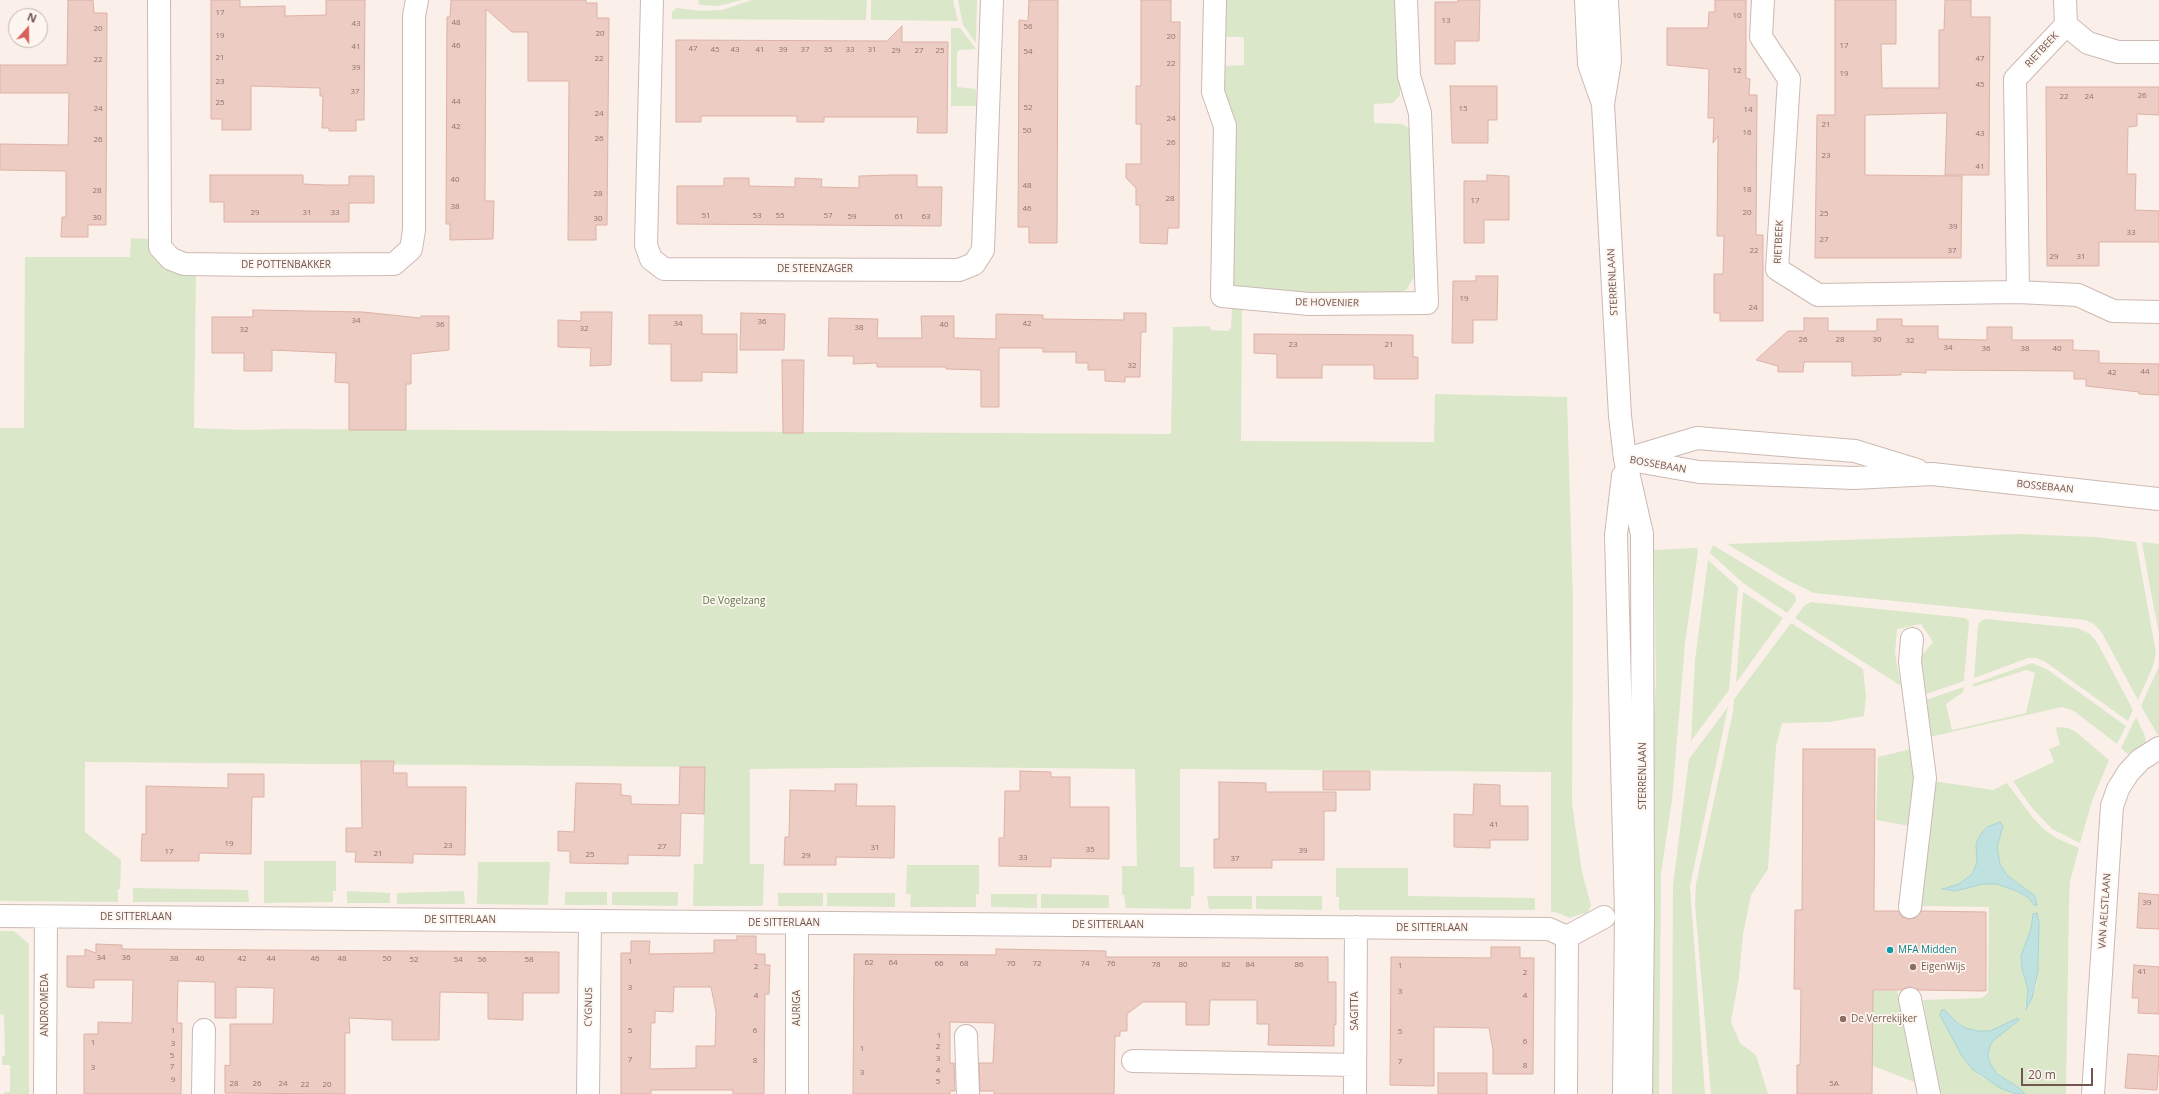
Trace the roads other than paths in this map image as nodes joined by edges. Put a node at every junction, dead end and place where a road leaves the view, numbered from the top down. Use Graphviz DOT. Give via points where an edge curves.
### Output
graph roads {
  1 [pos="159,0"];
  2 [pos="417,0"];
  3 [pos="652,0"];
  4 [pos="992,0"];
  5 [pos="1215,0"];
  6 [pos="1406,0"];
  7 [pos="1586,0"];
  8 [pos="1607,0"];
  9 [pos="1763,0"];
  10 [pos="2065,0"];
  11 [pos="2066,25"];
  12 [pos="2159,52"];
  13 [pos="1603,104"];
  14 [pos="2018,292"];
  15 [pos="2159,312"];
  16 [pos="1625,459"];
  17 [pos="1932,474"];
  18 [pos="2159,499"];
  19 [pos="1912,639"];
  20 [pos="2159,748"];
  21 [pos="1910,907"];
  22 [pos="0,916"];
  23 [pos="46,917"];
  24 [pos="1604,917"];
  25 [pos="590,921"];
  26 [pos="798,923"];
  27 [pos="1356,927"];
  28 [pos="1567,937"];
  29 [pos="1910,999"];
  30 [pos="204,1030"];
  31 [pos="966,1036"];
  32 [pos="1133,1061"];
  33 [pos="1355,1065"];
  34 [pos="45,1094"];
  35 [pos="203,1094"];
  36 [pos="588,1094"];
  37 [pos="797,1094"];
  38 [pos="968,1094"];
  39 [pos="1355,1094"];
  40 [pos="1566,1094"];
  41 [pos="1624,1094"];
  42 [pos="1641,1094"];
  43 [pos="1929,1094"];
  44 [pos="2093,1094"];
  1 -- 2 [label="street, DE POTTENBAKKER" via="160,247 170,260 184,264 258,265 394,264 411,249 414,230 414,16"];
  3 -- 4 [label="street, DE STEENZAGER" via="646,245 651,259 664,269 959,270 974,264 983,250"];
  5 -- 6 [label="street, DE HOVENIER" via="1213,92 1225,126 1222,296 1309,304 1427,303 1420,113 1409,76"];
  7 -- 13 [label="street, STERRENLAAN" via="1589,64"];
  8 -- 13 [label="street, STERRENLAAN" via="1610,61"];
  9 -- 14 [label="street, RIETBEEK" via="1762,37 1789,79 1777,269 1818,295"];
  10 -- 11 [label="street"];
  11 -- 12 [label="street" via="2088,43 2118,52"];
  11 -- 14 [label="street, RIETBEEK" via="2015,79"];
  13 -- 16 [label="street, STERRENLAAN" via="1620,416"];
  14 -- 15 [label="street, RIETBEEK" via="2078,295 2113,312"];
  16 -- 17 [label="street, BOSSEBAAN" via="1699,472 1854,478"];
  16 -- 17 [label="street, BOSSEBAAN" via="1697,438 1855,451"];
  16 -- 41 [label="street, STERRENLAAN" via="1616,535 1626,914"];
  16 -- 42 [label="street, STERRENLAAN" via="1642,534"];
  17 -- 18 [label="street, BOSSEBAAN"];
  19 -- 21 [label="street" via="1910,662 1925,778"];
  20 -- 44 [label="street, VAN AELSTLAAN" via="2140,760 2128,773 2118,789 2112,806"];
  22 -- 23 [label="street, DE SITTERLAAN"];
  23 -- 25 [label="street, DE SITTERLAAN"];
  23 -- 34 [label="street, ANDROMEDA"];
  24 -- 28 [label="street"];
  25 -- 26 [label="street, DE SITTERLAAN"];
  25 -- 36 [label="street, CYGNUS"];
  26 -- 27 [label="street, DE SITTERLAAN"];
  26 -- 37 [label="street, AURIGA"];
  27 -- 28 [label="street, DE SITTERLAAN" via="1549,929"];
  27 -- 33 [label="street, SAGITTA"];
  28 -- 40 [label="street"];
  29 -- 43 [label="street"];
  30 -- 35 [label="street"];
  31 -- 38 [label="street"];
  32 -- 33 [label="street"];
  33 -- 39 [label="street, SAGITTA"];
}
